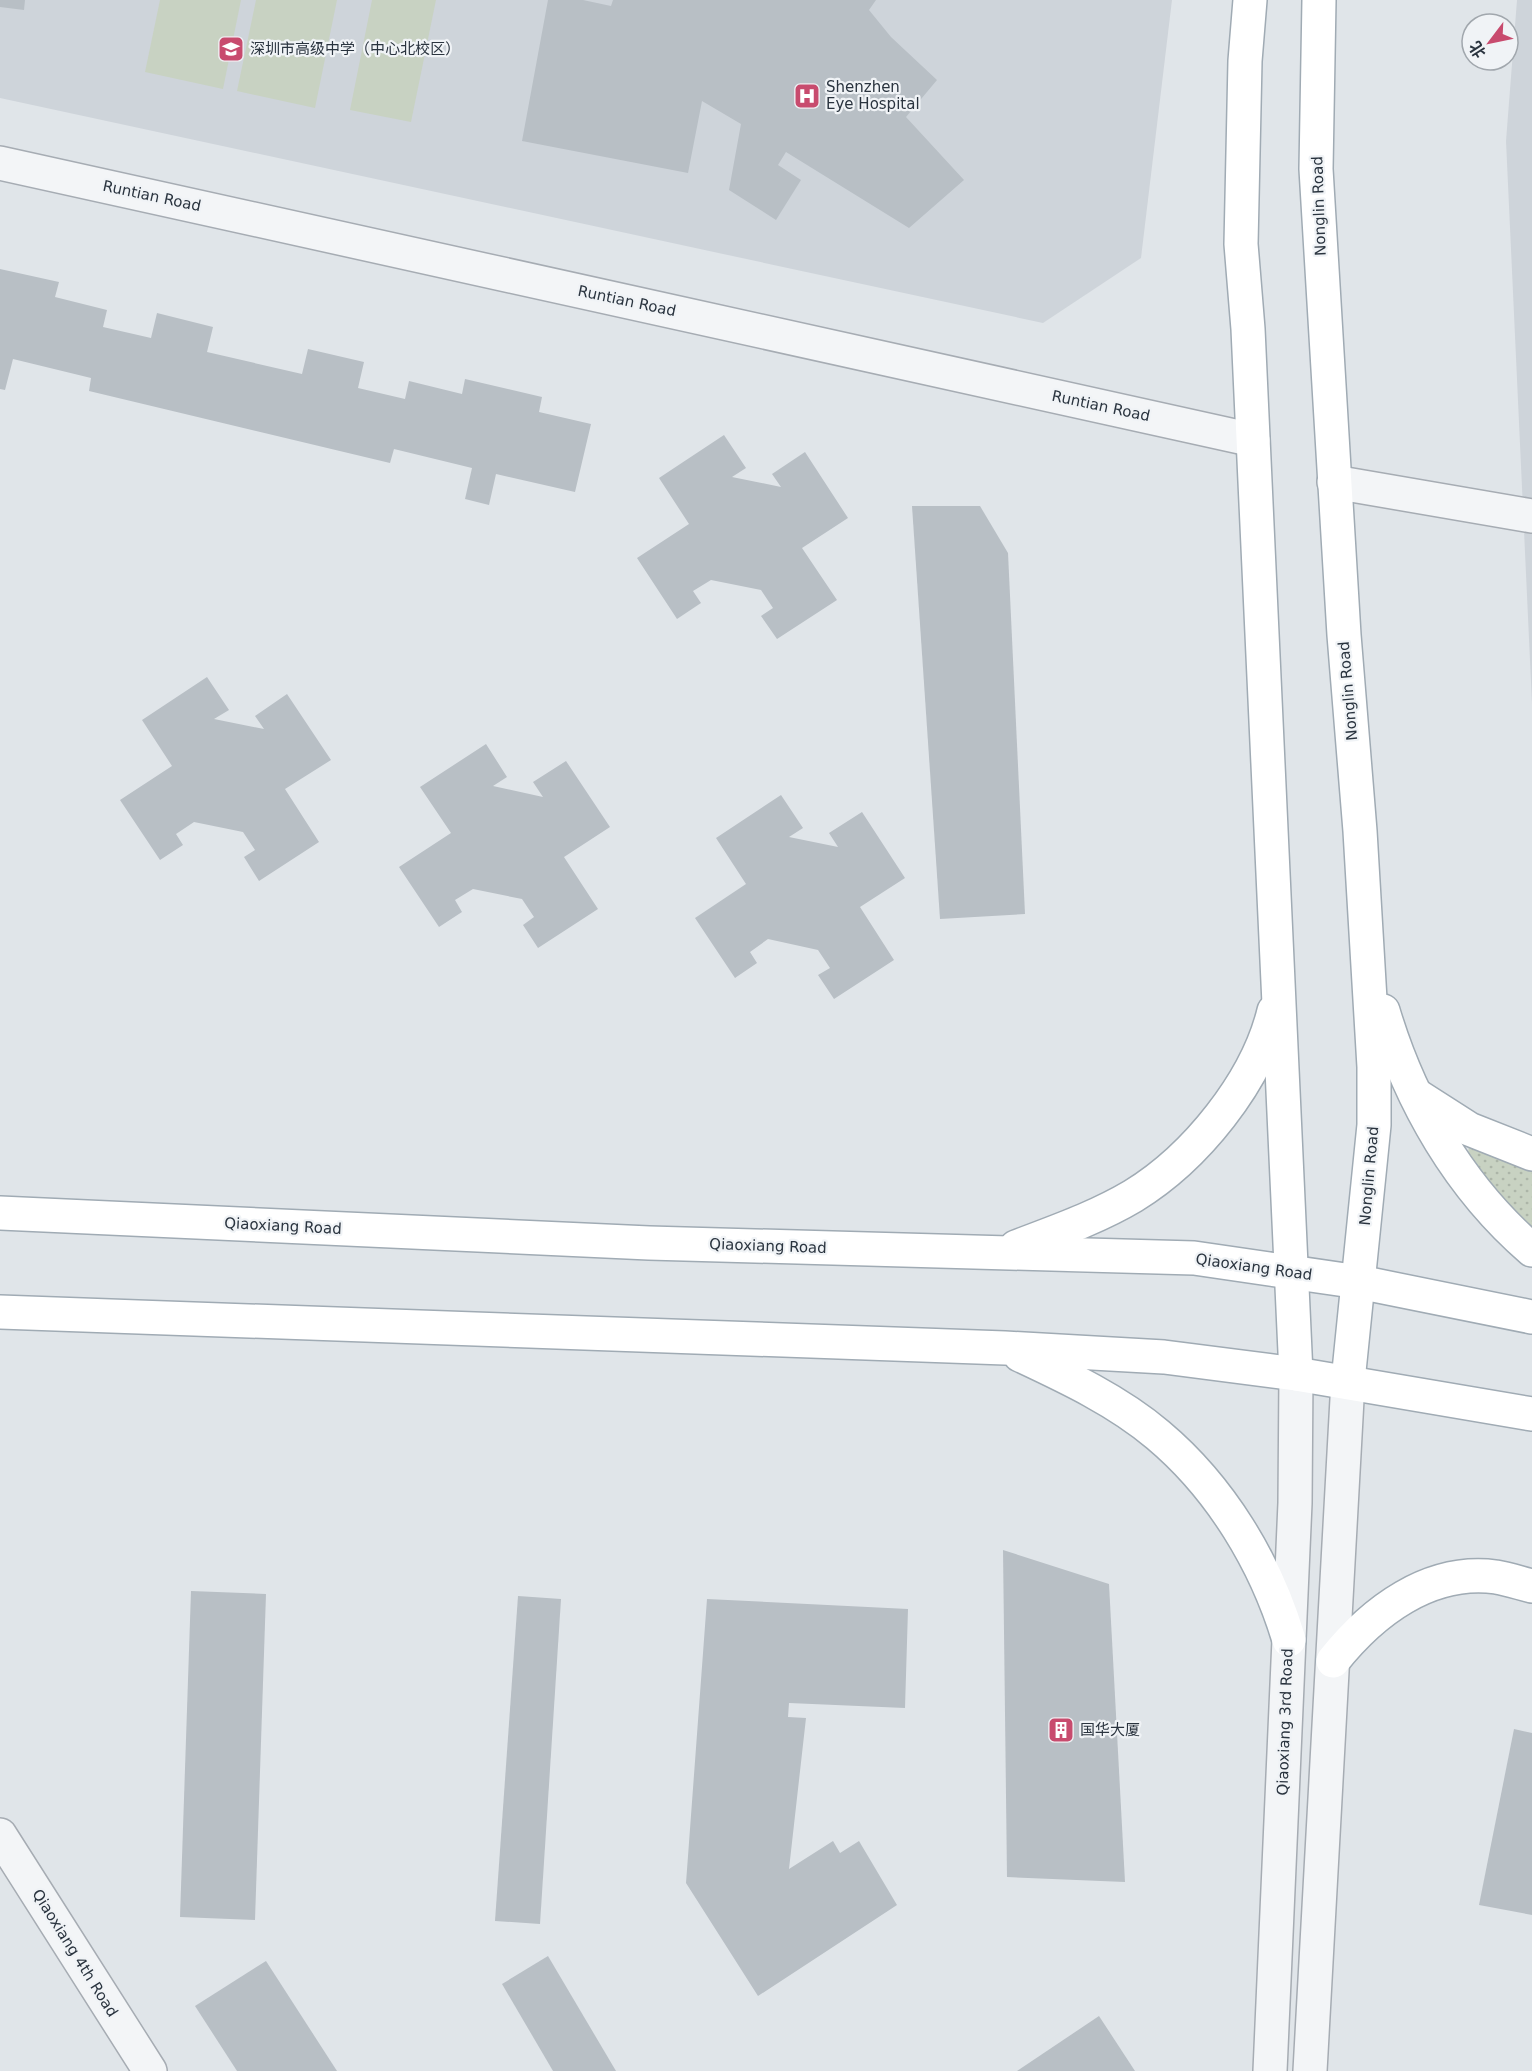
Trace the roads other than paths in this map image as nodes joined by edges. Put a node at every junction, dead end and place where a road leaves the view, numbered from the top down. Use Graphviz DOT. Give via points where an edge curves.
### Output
graph roads {
  1 [pos="1250,0"];
  2 [pos="1319,0"];
  3 [pos="0,163"];
  4 [pos="1253,440"];
  5 [pos="1334,482"];
  6 [pos="1532,516"];
  7 [pos="1367,944"];
  8 [pos="1278,977"];
  9 [pos="1415,1094"];
  10 [pos="1532,1154"];
  11 [pos="0,1213"];
  12 [pos="1532,1251"];
  13 [pos="1000,1253"];
  14 [pos="1290,1271"];
  15 [pos="1359,1282"];
  16 [pos="0,1312"];
  17 [pos="1532,1317"];
  18 [pos="1005,1348"];
  19 [pos="1296,1374"];
  20 [pos="1347,1381"];
  21 [pos="1532,1414"];
  22 [pos="1532,1586"];
  23 [pos="1289,1640"];
  24 [pos="1333,1661"];
  25 [pos="0,1835"];
  26 [pos="1305,2068"];
  27 [pos="150,2071"];
  28 [pos="1270,2071"];
  1 -- 4 [label="main road" via="1241,244"];
  2 -- 5 [label="main road, Nonglin Road" via="1317,169"];
  3 -- 4 [label="street, Runtian Road"];
  4 -- 8 [label="main road"];
  5 -- 6 [label="street"];
  5 -- 7 [label="main road, Nonglin Road"];
  7 -- 9 [label="main road" via="1392,1041"];
  7 -- 15 [label="main road, Nonglin Road" via="1374,1125"];
  8 -- 13 [label="main road" via="1270,1027 1256,1059 1231,1102 1188,1151 1134,1196"];
  8 -- 14 [label="main road"];
  9 -- 10 [label="main road" via="1469,1129"];
  9 -- 12 [label="main road" via="1454,1165"];
  11 -- 13 [label="main road, Qiaoxiang Road" via="637,1242"];
  13 -- 14 [label="main road, Qiaoxiang Road" via="1194,1258"];
  14 -- 15 [label="main road, Qiaoxiang Road"];
  14 -- 19 [label="main road"];
  15 -- 17 [label="main road, Qiaoxiang Road"];
  15 -- 20 [label="main road, Nonglin Road"];
  16 -- 18 [label="main road"];
  18 -- 19 [label="main road" via="1164,1357"];
  18 -- 23 [label="main road" via="1112,1404 1157,1434 1184,1459 1252,1551 1280,1609"];
  19 -- 20 [label="main road"];
  19 -- 23 [label="street, Qiaoxiang 3rd Road"];
  20 -- 21 [label="main road"];
  20 -- 24 [label="street"];
  22 -- 24 [label="main road" via="1494,1577 1459,1577 1428,1586 1383,1609 1352,1636"];
  23 -- 28 [label="street, Qiaoxiang 3rd Road"];
  24 -- 26 [label="street"];
  25 -- 27 [label="street, Qiaoxiang 4th Road"];
}
